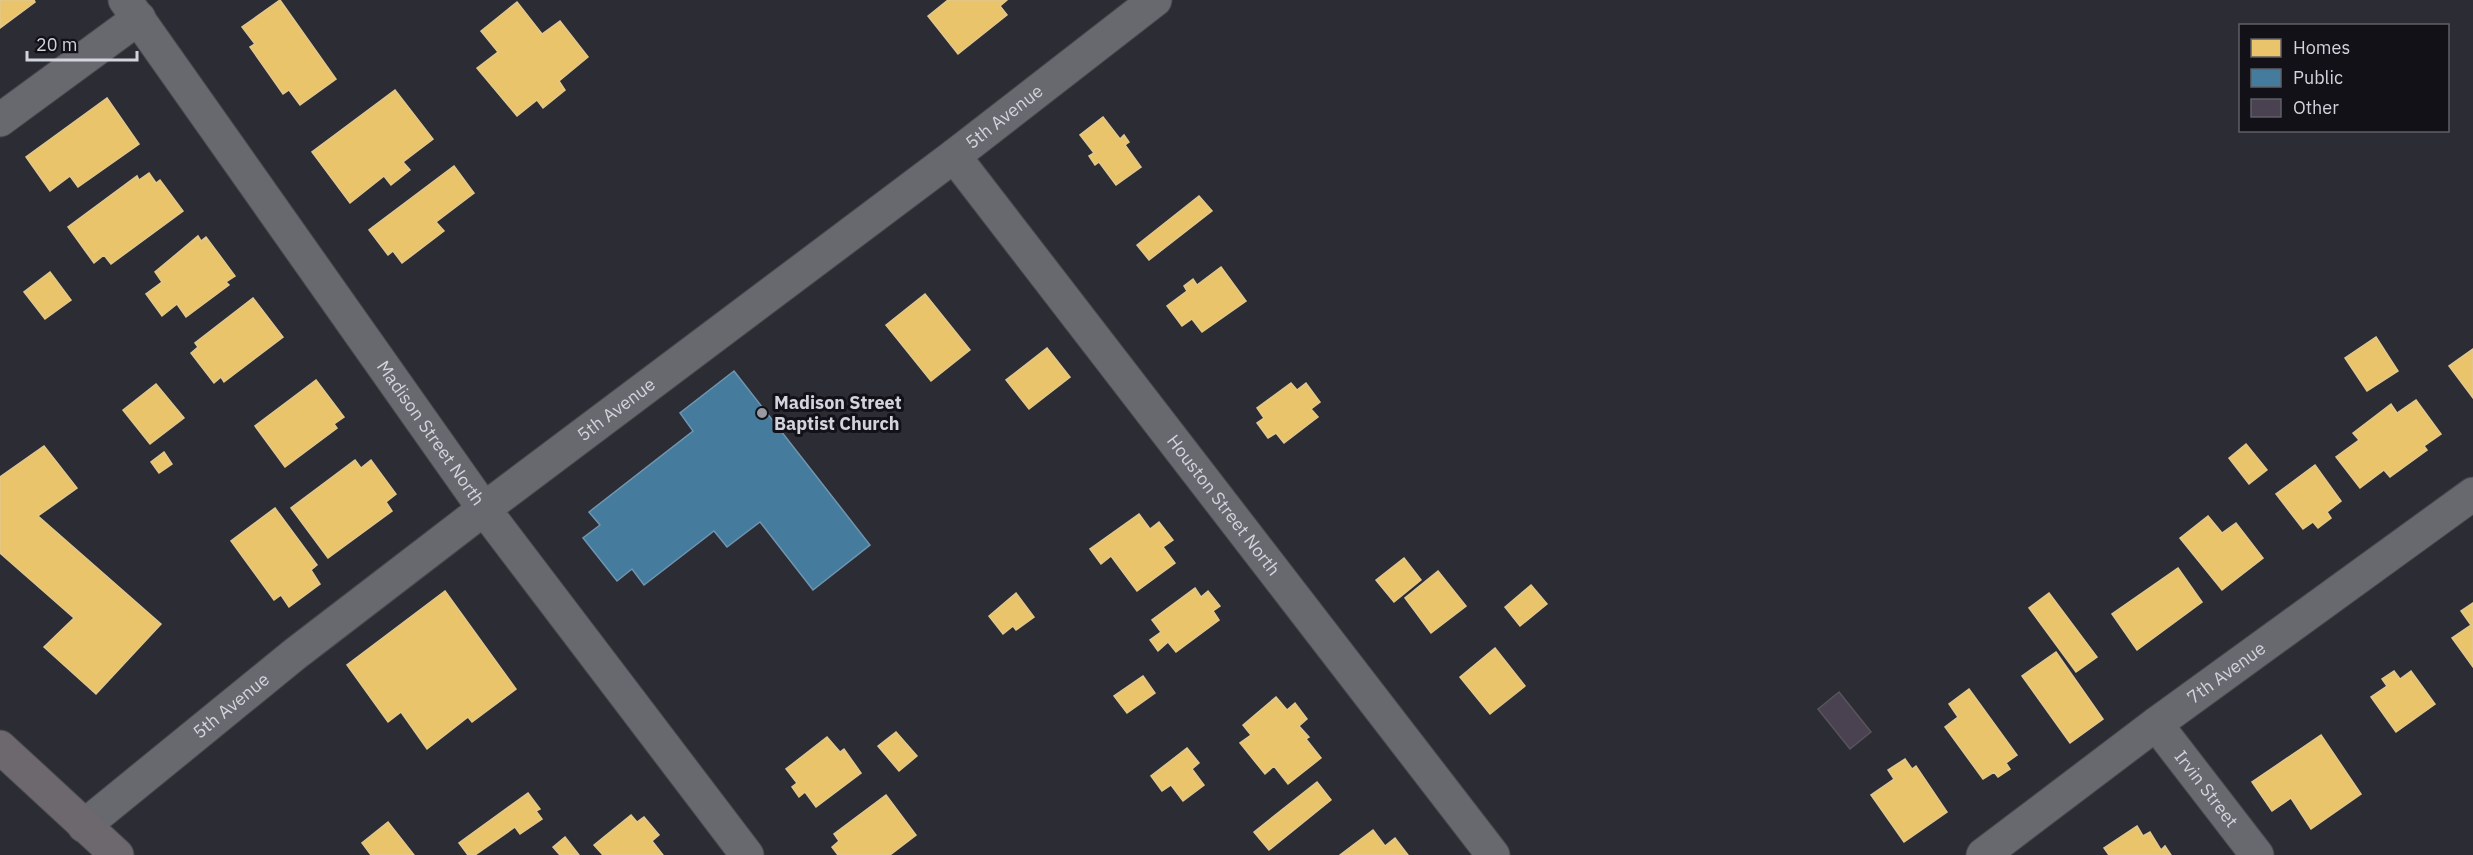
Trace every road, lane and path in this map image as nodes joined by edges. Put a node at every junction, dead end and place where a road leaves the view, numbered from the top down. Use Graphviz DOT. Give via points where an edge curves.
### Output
graph roads {
  1 [pos="1155,0"];
  2 [pos="132,9"];
  3 [pos="0,120"];
  4 [pos="954,156"];
  5 [pos="2473,494"];
  6 [pos="483,509"];
  7 [pos="2156,724"];
  8 [pos="0,747"];
  9 [pos="84,826"];
  10 [pos="108,853"];
  11 [pos="747,855"];
  12 [pos="1493,855"];
  13 [pos="1983,855"];
  14 [pos="2257,855"];
  1 -- 4 [label="street, 5th Avenue"];
  2 -- 3 [label="street"];
  2 -- 6 [label="street, Madison Street North"];
  4 -- 6 [label="street, 5th Avenue"];
  4 -- 12 [label="street, Houston Street North"];
  5 -- 7 [label="street, 7th Avenue"];
  6 -- 9 [label="street, 5th Avenue" via="295,654"];
  6 -- 11 [label="street, Madison Street North"];
  7 -- 13 [label="street, 7th Avenue"];
  7 -- 14 [label="street, Irvin Street"];
  8 -- 9 [label="main road"];
  9 -- 10 [label="main road"];
}
